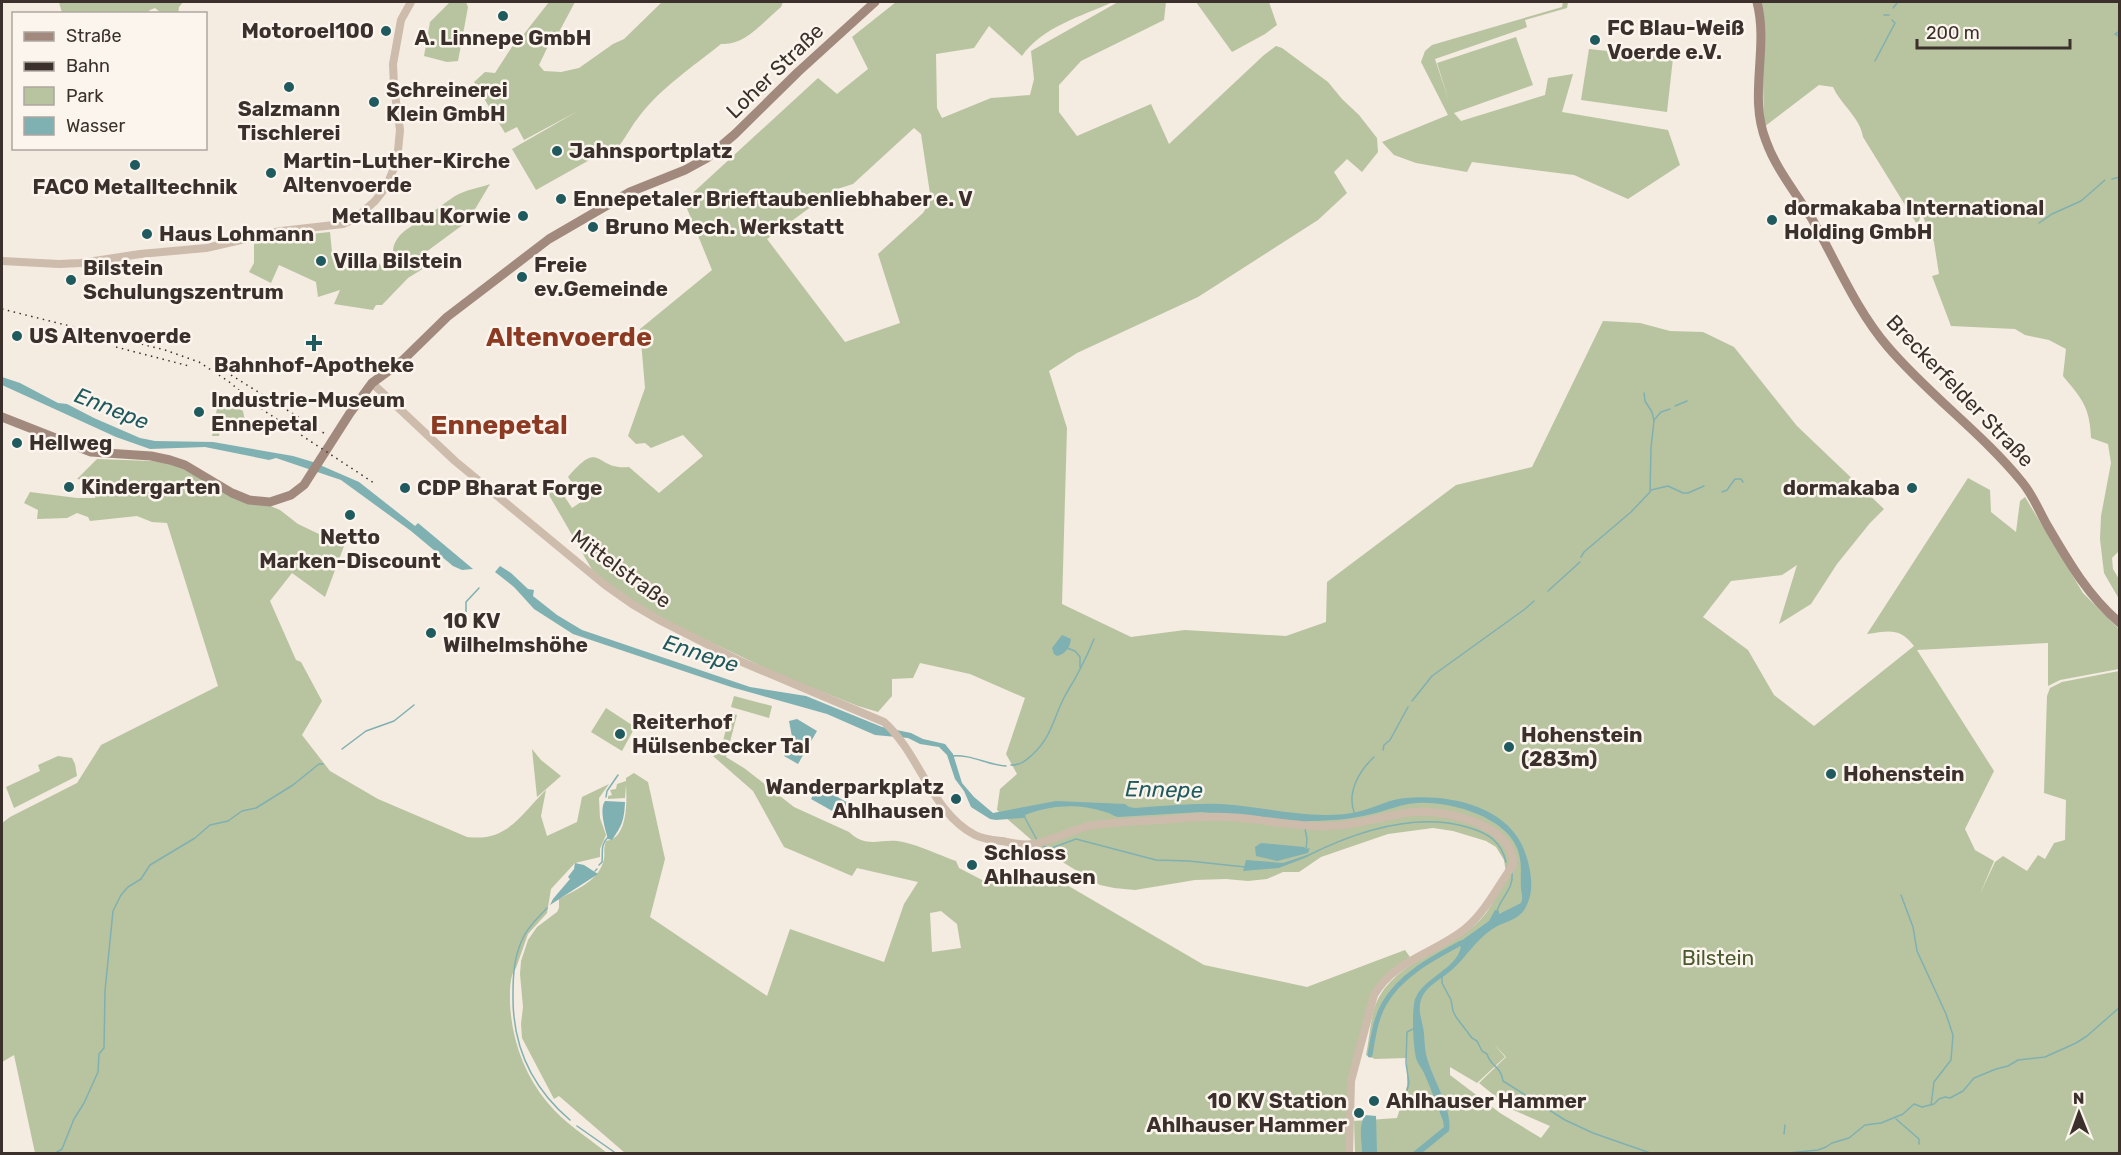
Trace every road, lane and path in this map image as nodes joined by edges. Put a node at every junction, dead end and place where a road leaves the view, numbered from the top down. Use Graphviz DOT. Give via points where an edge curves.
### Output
graph roads {
  1 [pos="411,2"];
  2 [pos="875,2"];
  3 [pos="1757,2"];
  4 [pos="2,261"];
  5 [pos="372,383"];
  6 [pos="2,417"];
  7 [pos="2120,623"];
  8 [pos="1349,1154"];
  1 -- 4 [label="street" via="401,20 393,64 400,130 397,161 386,187 356,219 206,248 81,264"];
  2 -- 5 [label="main road, Loher Straße" via="707,158 630,192 541,244 459,307 402,362"];
  3 -- 7 [label="main road, Breckerfelder Straße" via="1761,27 1759,116 1765,140 1778,165 1880,337 2022,482 2082,583"];
  5 -- 6 [label="main road, Loher Straße" via="299,490 277,501 257,501 232,493 177,462 91,452"];
  5 -- 8 [label="street, Mittelstraße" via="454,460 632,604 723,653 891,728 948,812 974,834 1011,843 1039,843 1092,825 1206,816 1305,826 1350,825 1407,812 1444,814 1486,826 1499,836 1514,858 1513,865 1471,923 1400,966 1374,995 1351,1081"];
}
